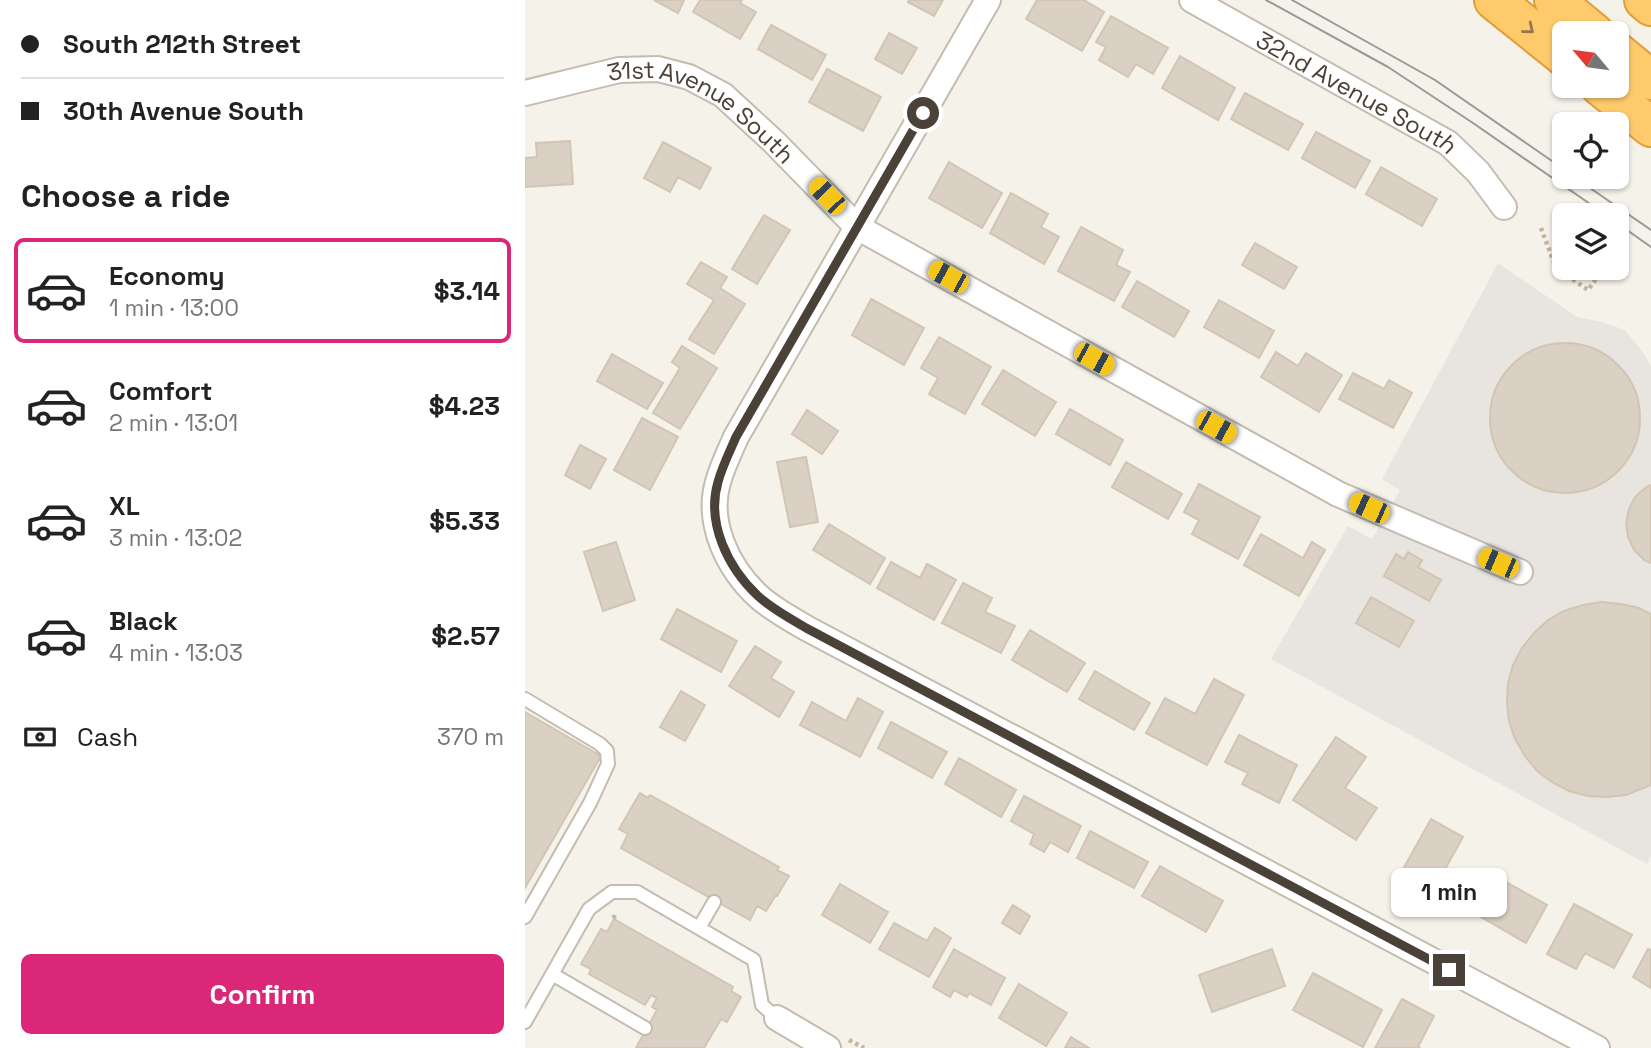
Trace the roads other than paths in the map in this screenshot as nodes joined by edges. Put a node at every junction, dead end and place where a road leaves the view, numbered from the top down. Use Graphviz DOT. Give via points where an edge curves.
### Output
graph roads {
  1 [pos="988,0"];
  2 [pos="1192,0"];
  3 [pos="1494,0"];
  4 [pos="1555,0"];
  5 [pos="1644,0"];
  6 [pos="1651,6"];
  7 [pos="1580,21"];
  8 [pos="1552,47"];
  9 [pos="1629,62"];
  10 [pos="1651,80"];
  11 [pos="525,93"];
  12 [pos="1615,98"];
  13 [pos="1651,127"];
  14 [pos="1504,207"];
  15 [pos="857,227"];
  16 [pos="1520,572"];
  17 [pos="525,699"];
  18 [pos="713,902"];
  19 [pos="525,917"];
  20 [pos="699,928"];
  21 [pos="552,974"];
  22 [pos="777,1018"];
  23 [pos="525,1022"];
  24 [pos="645,1028"];
  25 [pos="828,1048"];
  26 [pos="1597,1048"];
  1 -- 15 [label="street"];
  2 -- 14 [label="street, 32nd Avenue South" via="1448,143"];
  3 -- 8 [label="highway, one-way"];
  4 -- 7 [label="highway"];
  5 -- 6 [label="highway"];
  9 -- 10 [label="highway"];
  11 -- 15 [label="street, 31st Avenue South" via="619,70 658,69 689,77 723,95"];
  12 -- 13 [label="highway"];
  15 -- 16 [label="street, 31st Avenue South" via="1338,494"];
  15 -- 26 [label="street" via="736,437 717,484 717,531 725,552 757,595 808,629"];
  17 -- 19 [label="lane" via="600,744 607,751 608,764"];
  18 -- 20 [label="lane"];
  20 -- 21 [label="lane" via="637,892 612,892 589,909"];
  20 -- 22 [label="lane" via="754,960 762,1004"];
  21 -- 23 [label="lane"];
  21 -- 24 [label="lane"];
  22 -- 25 [label="street"];
}
